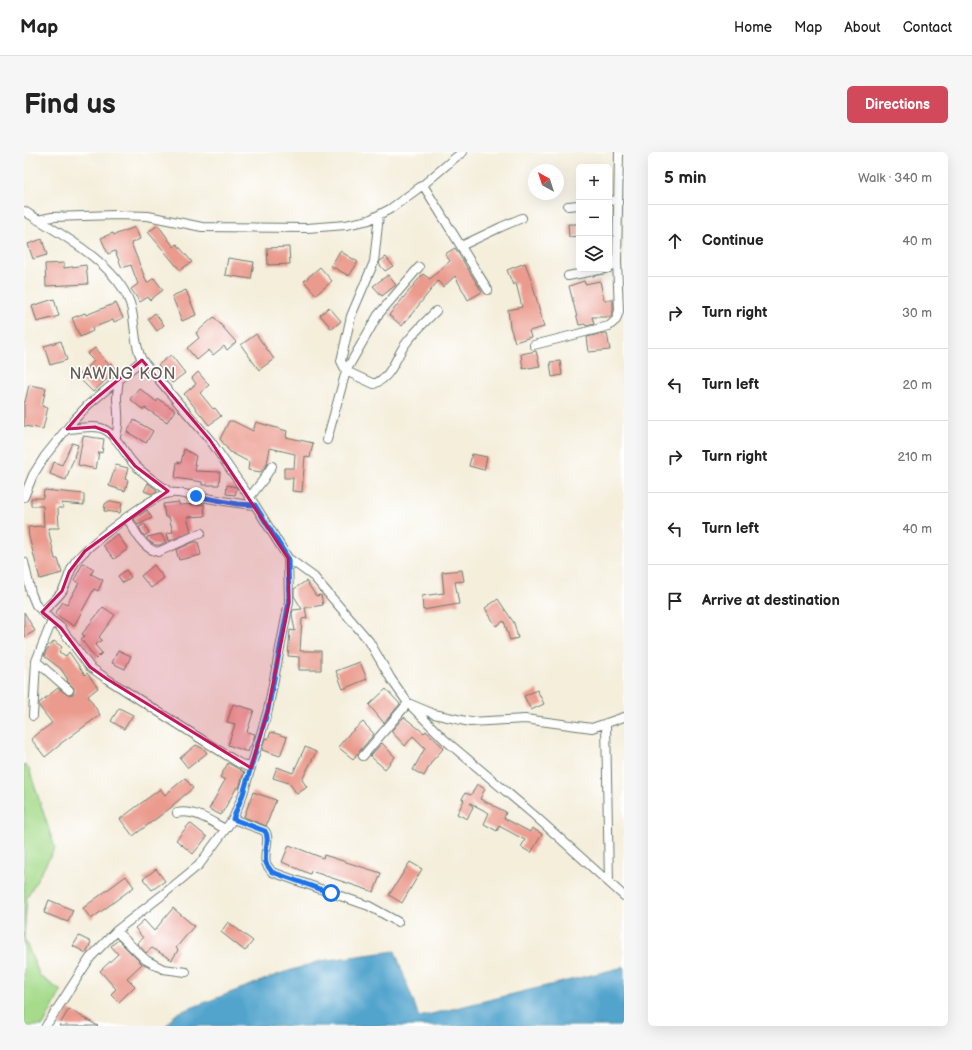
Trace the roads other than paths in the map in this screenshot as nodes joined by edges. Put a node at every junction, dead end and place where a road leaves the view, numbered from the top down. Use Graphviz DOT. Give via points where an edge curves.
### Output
graph roads {
  1 [pos="463,152"];
  2 [pos="619,152"];
  3 [pos="423,185"];
  4 [pos="620,195"];
  5 [pos="611,200"];
  6 [pos="576,205"];
  7 [pos="568,206"];
  8 [pos="24,211"];
  9 [pos="379,215"];
  10 [pos="522,218"];
  11 [pos="38,220"];
  12 [pos="461,246"];
  13 [pos="617,261"];
  14 [pos="612,265"];
  15 [pos="419,267"];
  16 [pos="589,272"];
  17 [pos="568,276"];
  18 [pos="488,290"];
  19 [pos="436,311"];
  20 [pos="534,345"];
  21 [pos="142,360"];
  22 [pos="346,371"];
  23 [pos="119,379"];
  24 [pos="67,429"];
  25 [pos="116,439"];
  26 [pos="327,440"];
  27 [pos="272,466"];
  28 [pos="170,492"];
  29 [pos="24,497"];
  30 [pos="250,497"];
  31 [pos="255,505"];
  32 [pos="127,518"];
  33 [pos="201,533"];
  34 [pos="288,558"];
  35 [pos="24,562"];
  36 [pos="28,594"];
  37 [pos="42,612"];
  38 [pos="52,621"];
  39 [pos="36,661"];
  40 [pos="69,690"];
  41 [pos="408,703"];
  42 [pos="33,716"];
  43 [pos="624,717"];
  44 [pos="606,724"];
  45 [pos="363,756"];
  46 [pos="251,768"];
  47 [pos="177,813"];
  48 [pos="233,819"];
  49 [pos="225,829"];
  50 [pos="609,882"];
  51 [pos="624,896"];
  52 [pos="398,922"];
  53 [pos="116,931"];
  54 [pos="186,972"];
  55 [pos="46,1026"];
  1 -- 3 [label="street"];
  2 -- 4 [label="street"];
  3 -- 9 [label="street"];
  3 -- 12 [label="street"];
  4 -- 5 [label="street"];
  4 -- 13 [label="street"];
  6 -- 7 [label="street"];
  8 -- 11 [label="street"];
  9 -- 11 [label="street" via="346,225 307,228 202,227 148,216 116,215 52,217"];
  9 -- 22 [label="street" via="374,262 351,316 342,361"];
  10 -- 12 [label="street"];
  11 -- 21 [label="street" via="68,238 106,267 125,290 134,318 137,350"];
  12 -- 18 [label="street"];
  13 -- 14 [label="street"];
  13 -- 20 [label="street" via="619,311 616,320 609,326"];
  15 -- 22 [label="street" via="378,315"];
  16 -- 17 [label="street"];
  19 -- 22 [label="street" via="404,346 382,380 374,384"];
  21 -- 23 [label="street"];
  21 -- 30 [label="street" via="210,440"];
  22 -- 26 [label="street"];
  23 -- 24 [label="street" via="88,405"];
  23 -- 25 [label="street"];
  24 -- 25 [label="street" via="101,428"];
  24 -- 29 [label="street" via="33,474"];
  25 -- 28 [label="street" via="135,466"];
  27 -- 30 [label="street"];
  28 -- 31 [label="street"];
  28 -- 32 [label="street"];
  30 -- 31 [label="street"];
  31 -- 34 [label="street"];
  32 -- 33 [label="street" via="143,543 150,550 158,552"];
  32 -- 37 [label="street" via="85,551 72,567 62,591"];
  34 -- 41 [label="street" via="314,577 369,641"];
  34 -- 46 [label="street" via="289,602 268,710"];
  35 -- 36 [label="street"];
  36 -- 37 [label="street"];
  37 -- 38 [label="street"];
  38 -- 39 [label="street"];
  38 -- 46 [label="street" via="61,628 90,667 223,753"];
  39 -- 40 [label="street"];
  39 -- 42 [label="street"];
  41 -- 44 [label="street" via="434,714 470,722 525,719 592,728"];
  41 -- 45 [label="street"];
  41 -- 50 [label="street" via="444,740"];
  43 -- 44 [label="street"];
  44 -- 50 [label="street"];
  46 -- 48 [label="street"];
  47 -- 49 [label="street" via="185,811 197,814"];
  48 -- 49 [label="street"];
  48 -- 52 [label="street" via="265,831 268,835 265,857 266,864 272,872 369,906"];
  49 -- 53 [label="street" via="198,865"];
  50 -- 51 [label="street"];
  53 -- 54 [label="street" via="146,960 163,969"];
  53 -- 55 [label="street" via="90,958"];
}
